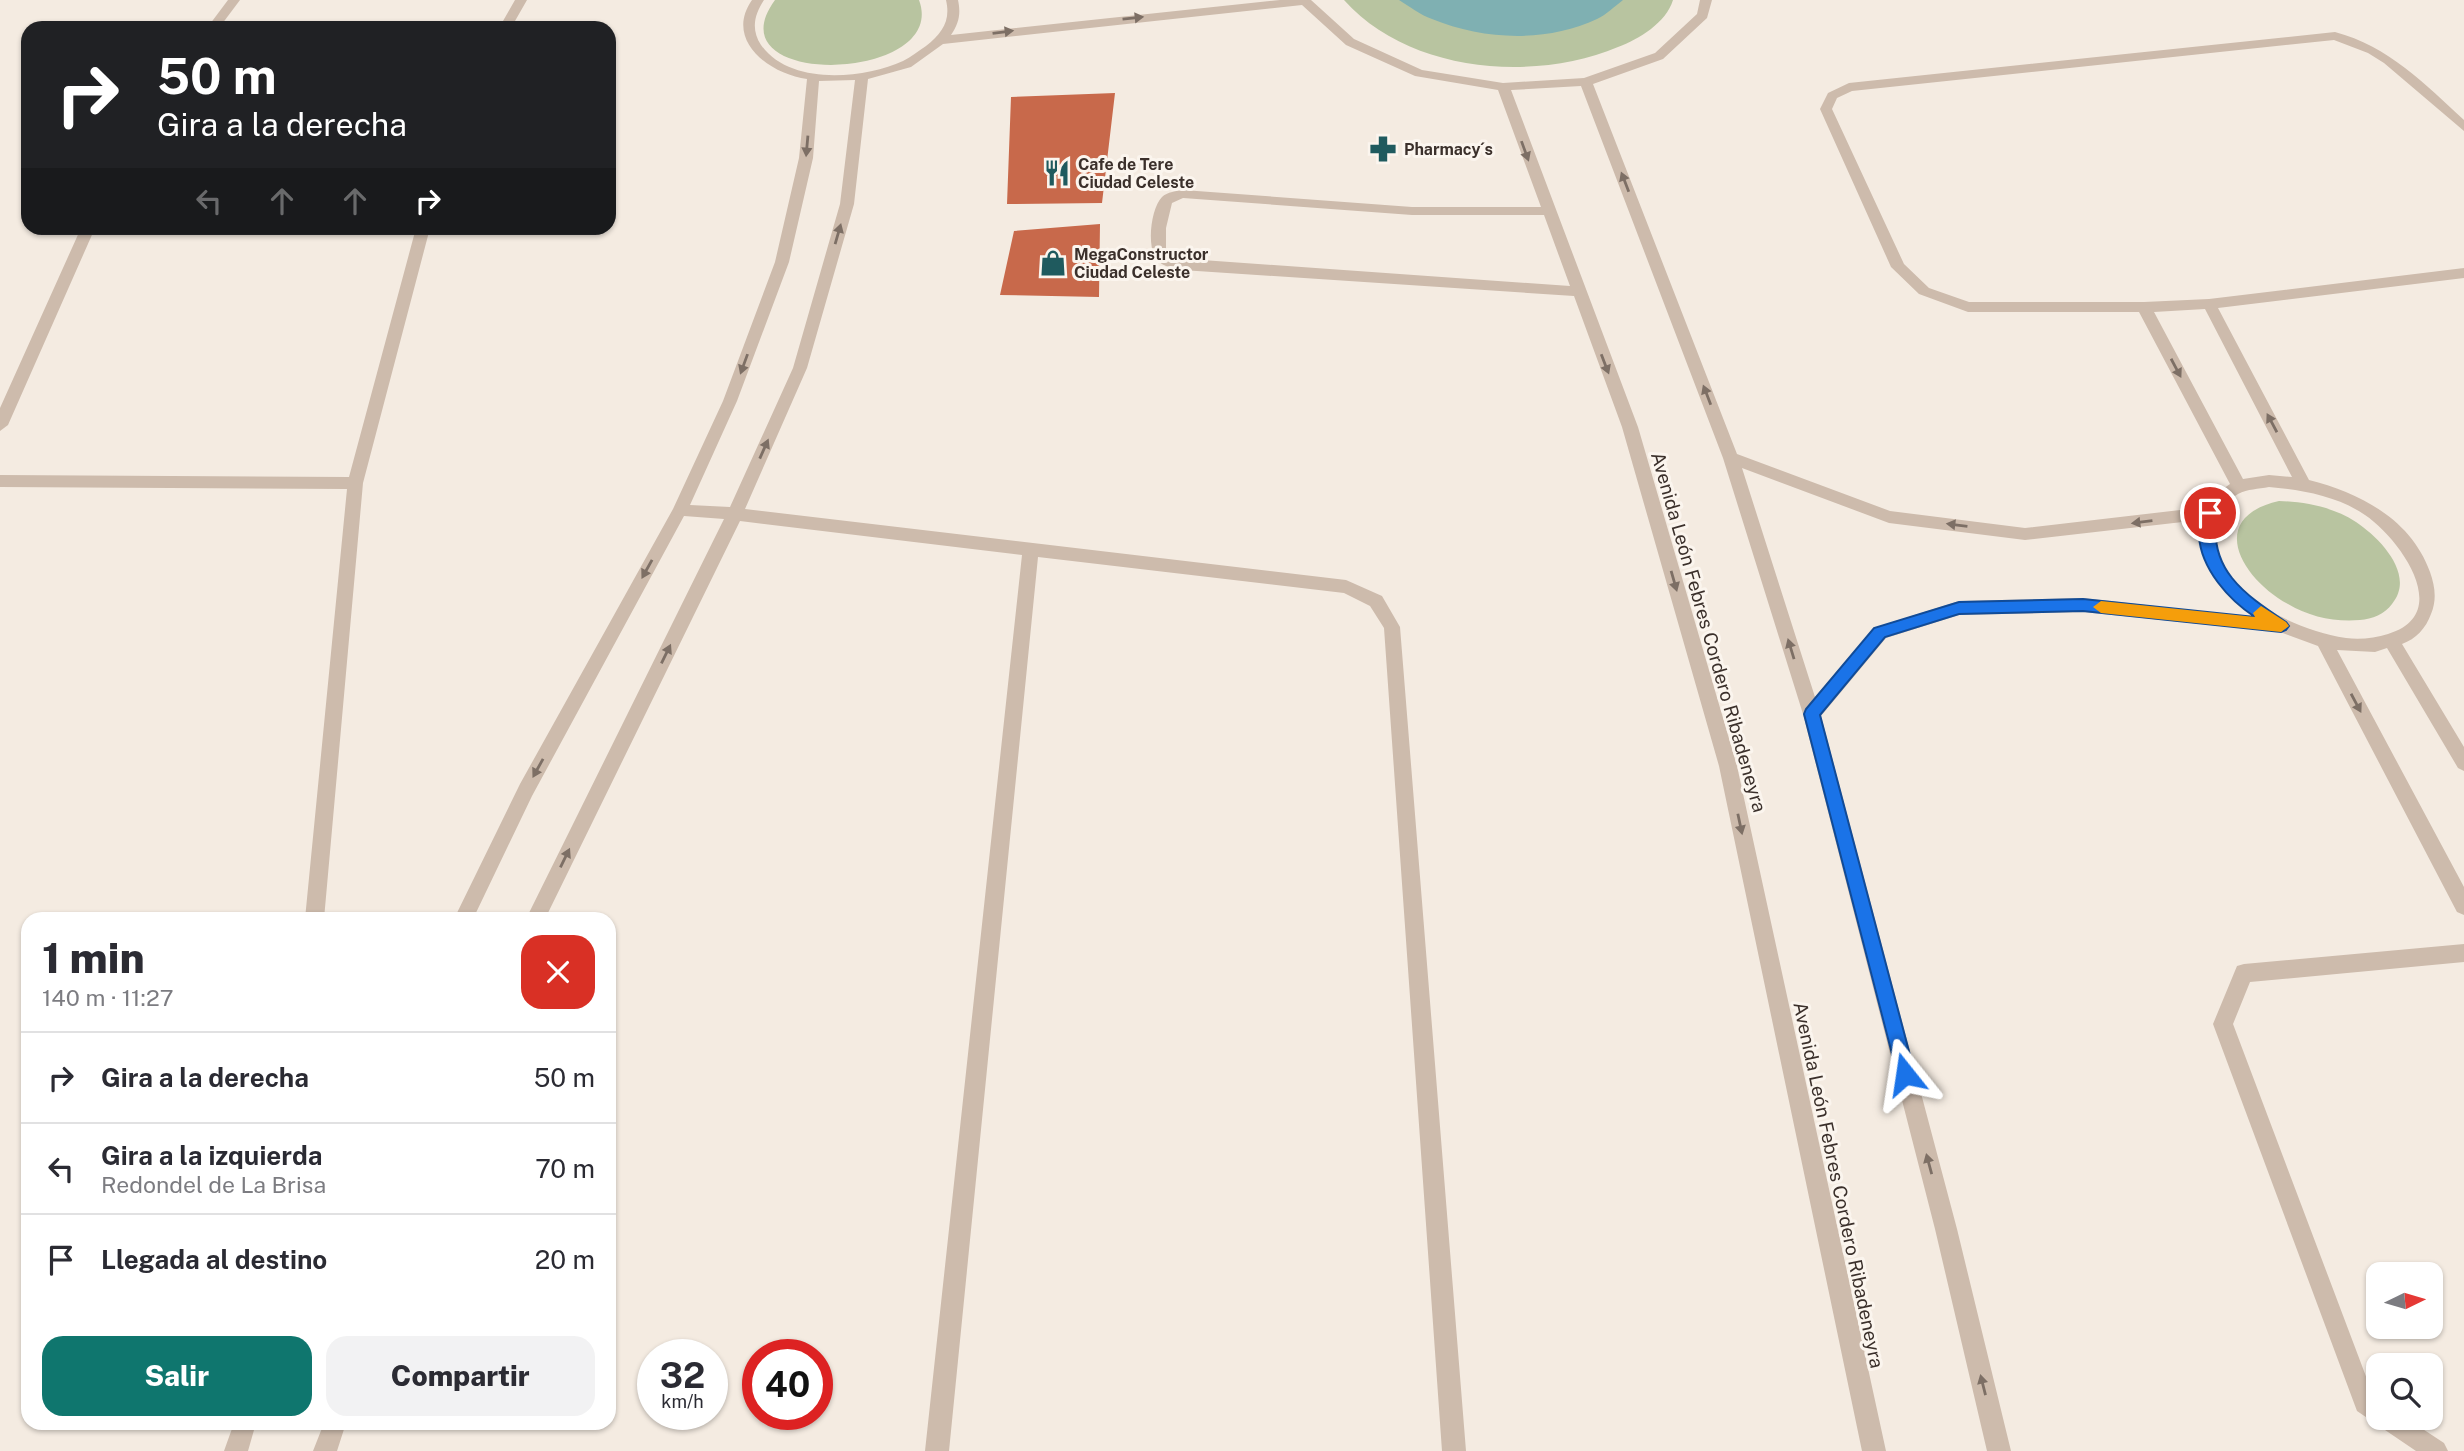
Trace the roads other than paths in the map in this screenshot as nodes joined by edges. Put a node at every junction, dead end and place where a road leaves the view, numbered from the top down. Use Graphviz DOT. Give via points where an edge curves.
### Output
graph roads {
  1 [pos="234,0"];
  2 [pos="521,0"];
  3 [pos="758,0"];
  4 [pos="952,0"];
  5 [pos="1706,0"];
  6 [pos="1304,1"];
  7 [pos="218,21"];
  8 [pos="509,21"];
  9 [pos="942,40"];
  10 [pos="813,78"];
  11 [pos="862,78"];
  12 [pos="1586,82"];
  13 [pos="1503,87"];
  14 [pos="2464,128"];
  15 [pos="1547,211"];
  16 [pos="85,235"];
  17 [pos="421,235"];
  18 [pos="2464,273"];
  19 [pos="1577,291"];
  20 [pos="2210,304"];
  21 [pos="2144,307"];
  22 [pos="0,425"];
  23 [pos="1731,458"];
  24 [pos="0,481"];
  25 [pos="355,483"];
  26 [pos="2303,483"];
  27 [pos="2239,486"];
  28 [pos="680,510"];
  29 [pos="2210,513"];
  30 [pos="735,514"];
  31 [pos="1030,551"];
  32 [pos="2281,626"];
  33 [pos="2324,642"];
  34 [pos="2392,642"];
  35 [pos="1812,714"];
  36 [pos="2464,762"];
  37 [pos="2464,906"];
  38 [pos="315,912"];
  39 [pos="466,912"];
  40 [pos="538,912"];
  41 [pos="2464,953"];
  42 [pos="2366,1404"];
  43 [pos="243,1430"];
  44 [pos="332,1430"];
  45 [pos="2405,1430"];
  46 [pos="236,1451"];
  47 [pos="325,1451"];
  48 [pos="937,1451"];
  49 [pos="1454,1451"];
  50 [pos="1874,1451"];
  51 [pos="1999,1451"];
  52 [pos="2436,1451"];
  1 -- 7 [label="street"];
  2 -- 8 [label="street"];
  3 -- 10 [label="street" via="746,30 756,51 779,68"];
  4 -- 9 [label="street" via="954,18"];
  5 -- 12 [label="street" via="1703,15 1659,56"];
  9 -- 6 [label="street, one-way"];
  6 -- 13 [label="street" via="1349,43 1419,73"];
  9 -- 11 [label="street" via="909,64"];
  10 -- 11 [label="street"];
  10 -- 28 [label="street, one-way" via="806,158 782,262 730,401"];
  30 -- 11 [label="street, one-way" via="804,355 847,204"];
  12 -- 13 [label="street"];
  23 -- 12 [label="street, one-way"];
  13 -- 15 [label="street, Avenida León Febres Cordero Ribadeneyra, one-way"];
  14 -- 21 [label="street" via="2383,55 2335,36 1849,87 1832,96 1826,109 1898,267 1924,291 1968,307"];
  15 -- 19 [label="street, Avenida León Febres Cordero Ribadeneyra"];
  15 -- 19 [label="street" via="1412,211 1183,194 1164,203 1157,244 1161,256 1182,265"];
  16 -- 22 [label="street"];
  17 -- 25 [label="street"];
  18 -- 20 [label="street"];
  19 -- 50 [label="street, Avenida León Febres Cordero Ribadeneyra, one-way" via="1629,427 1728,766"];
  20 -- 21 [label="street"];
  26 -- 20 [label="street, one-way"];
  21 -- 27 [label="street, one-way"];
  29 -- 23 [label="street, one-way" via="2025,534 1889,517"];
  35 -- 23 [label="street, one-way"];
  24 -- 25 [label="street"];
  25 -- 38 [label="street"];
  26 -- 27 [label="street" via="2269,481"];
  26 -- 34 [label="street" via="2371,511 2399,533 2420,559 2430,586 2428,610 2416,630"];
  27 -- 29 [label="street"];
  28 -- 30 [label="street"];
  28 -- 39 [label="street, one-way" via="526,790"];
  29 -- 32 [label="street" via="2206,534 2212,558 2227,583"];
  30 -- 31 [label="street"];
  40 -- 30 [label="street, one-way"];
  31 -- 48 [label="street"];
  31 -- 49 [label="street" via="1346,587 1376,601 1392,627"];
  32 -- 33 [label="street"];
  32 -- 35 [label="street" via="2083,605 1959,608 1880,633"];
  33 -- 34 [label="street" via="2361,647"];
  33 -- 37 [label="street, one-way"];
  34 -- 36 [label="street"];
  51 -- 35 [label="street, one-way"];
  41 -- 42 [label="street" via="2244,973 2223,1024"];
  43 -- 46 [label="street"];
  44 -- 47 [label="street"];
  45 -- 52 [label="street"];
}
